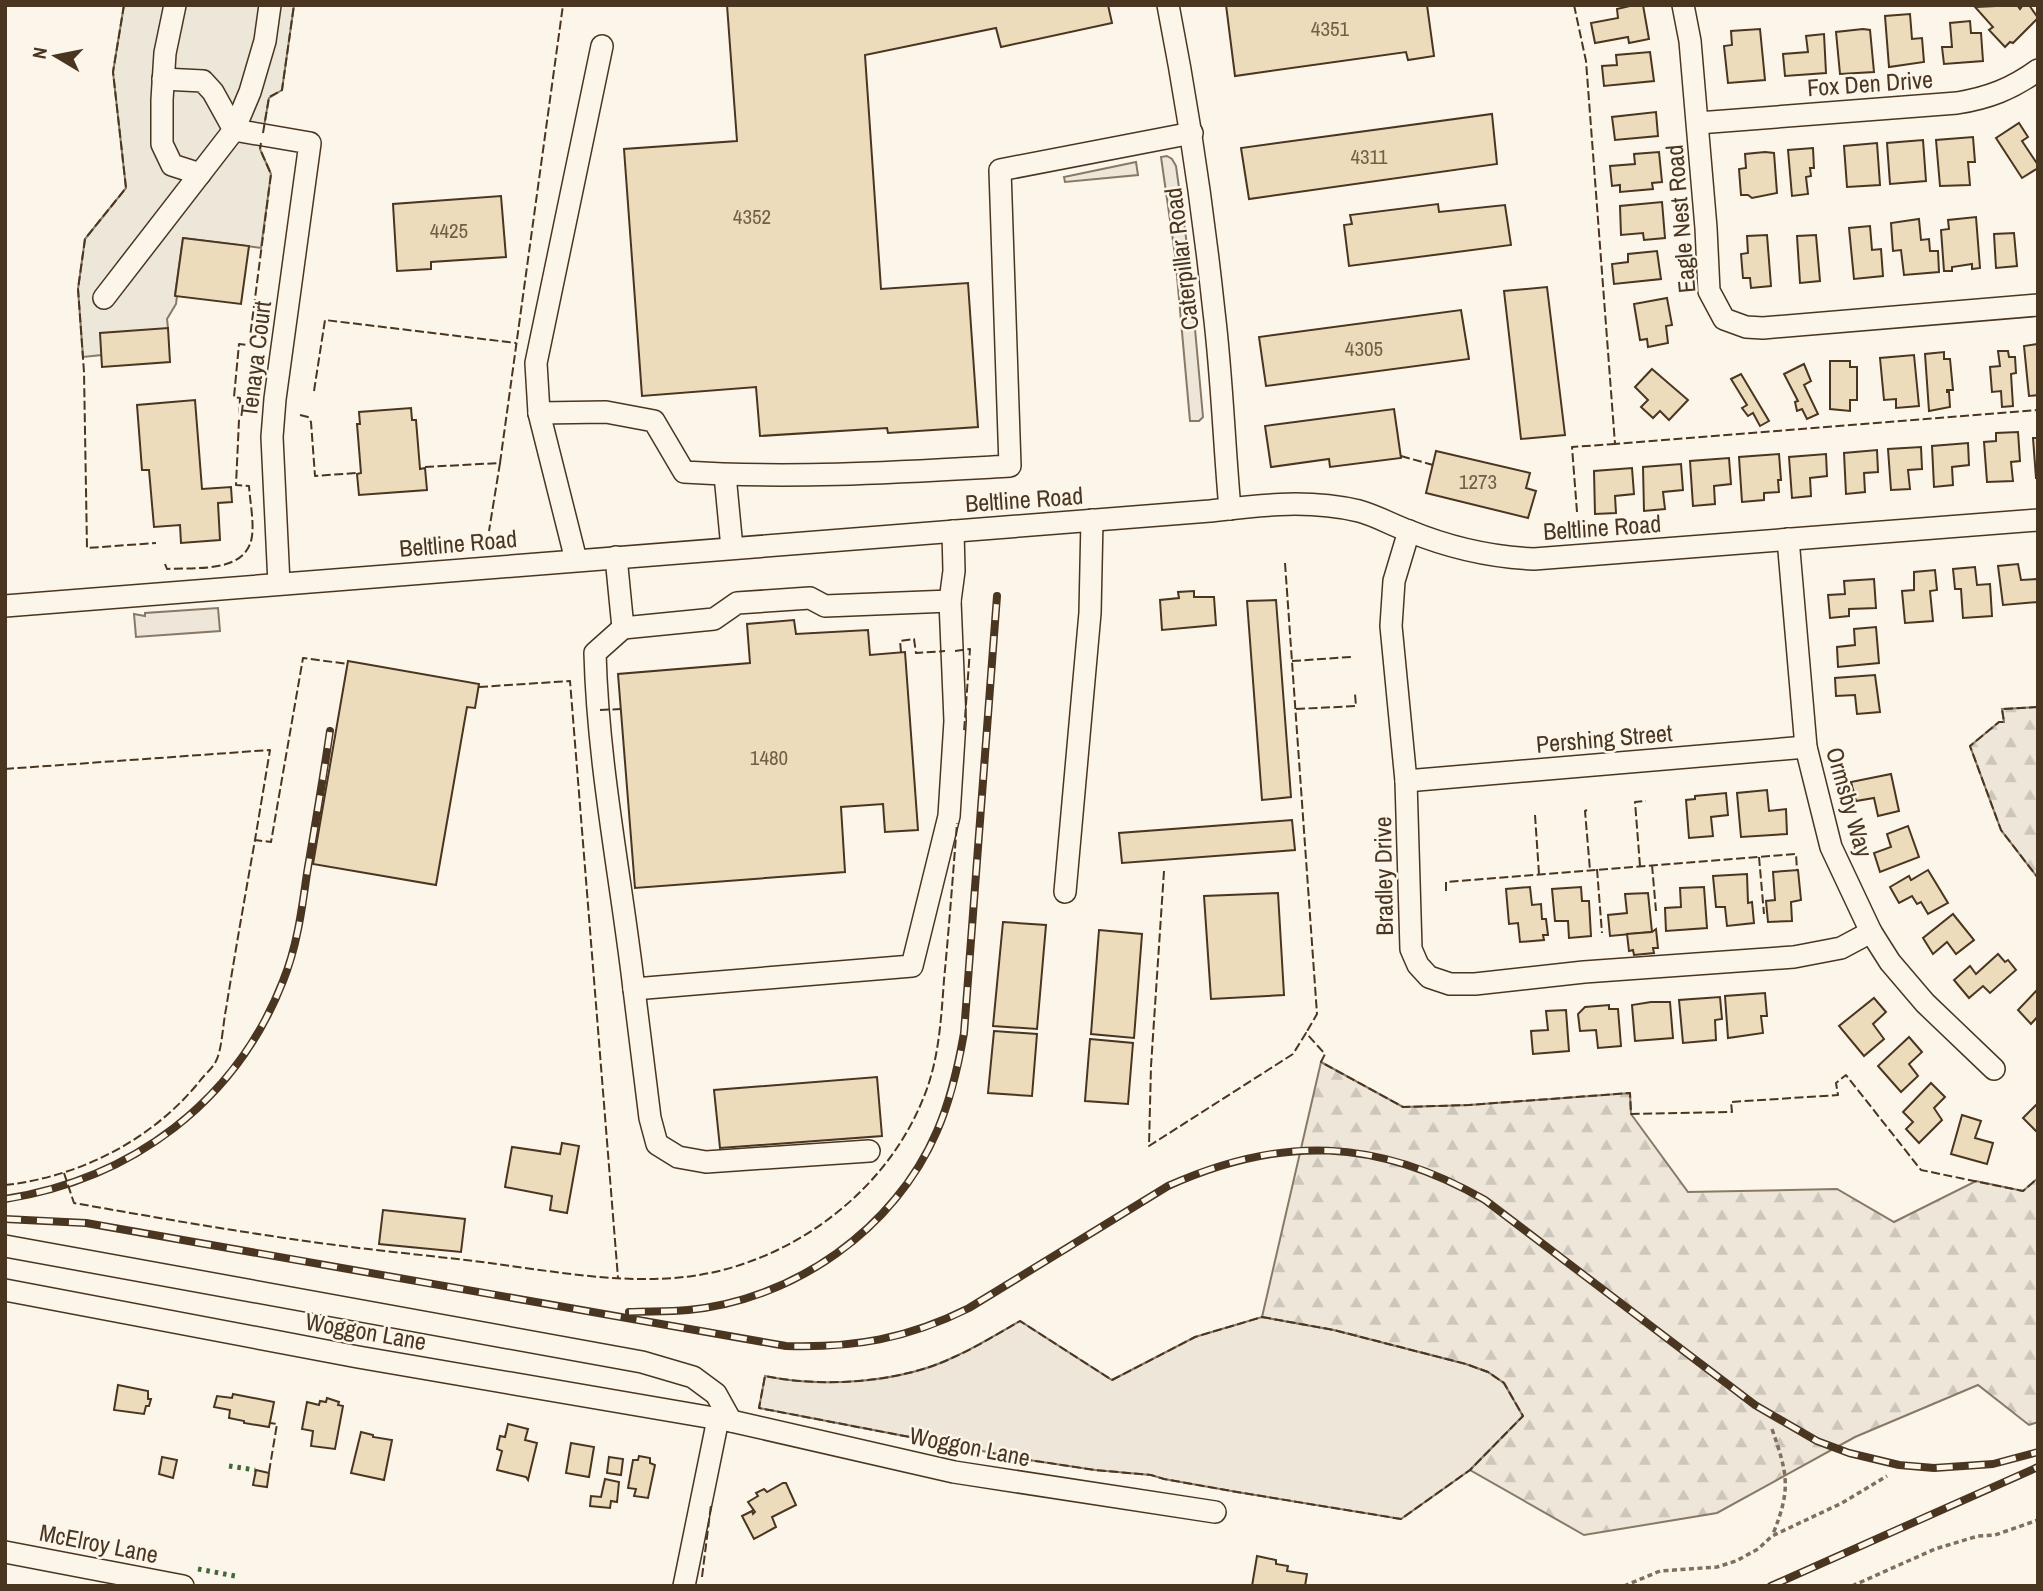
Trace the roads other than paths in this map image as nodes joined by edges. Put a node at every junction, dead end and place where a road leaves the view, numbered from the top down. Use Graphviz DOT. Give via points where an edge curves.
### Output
graph roads {
  1 [pos="175,5"];
  2 [pos="270,5"];
  3 [pos="1168,5"];
  4 [pos="1683,5"];
  5 [pos="602,46"];
  6 [pos="2038,70"];
  7 [pos="163,79"];
  8 [pos="1698,123"];
  9 [pos="234,130"];
  10 [pos="1192,133"];
  11 [pos="200,174"];
  12 [pos="104,298"];
  13 [pos="2038,305"];
  14 [pos="539,413"];
  15 [pos="726,475"];
  16 [pos="1230,509"];
  17 [pos="1092,520"];
  18 [pos="2038,520"];
  19 [pos="953,531"];
  20 [pos="1409,531"];
  21 [pos="1788,539"];
  22 [pos="732,548"];
  23 [pos="616,557"];
  24 [pos="576,560"];
  25 [pos="279,584"];
  26 [pos="950,601"];
  27 [pos="5,606"];
  28 [pos="623,628"];
  29 [pos="1806,747"];
  30 [pos="1406,781"];
  31 [pos="1065,892"];
  32 [pos="1871,932"];
  33 [pos="634,989"];
  34 [pos="1994,1069"];
  35 [pos="869,1151"];
  36 [pos="5,1246"];
  37 [pos="5,1290"];
  38 [pos="725,1420"];
  39 [pos="1214,1511"];
  40 [pos="5,1552"];
  41 [pos="183,1586"];
  42 [pos="684,1586"];
  1 -- 7 [label="street"];
  2 -- 9 [label="street" via="261,54"];
  3 -- 10 [label="street, Caterpillar Road"];
  4 -- 8 [label="street, Eagle Nest Road"];
  5 -- 14 [label="street" via="536,363"];
  6 -- 8 [label="street, Fox Den Drive" via="1984,99"];
  7 -- 9 [label="street" via="203,81"];
  7 -- 11 [label="street" via="162,144 172,165"];
  8 -- 13 [label="street, Eagle Nest Road" via="1709,291 1724,319 1763,328"];
  9 -- 11 [label="street"];
  9 -- 25 [label="street, Tenaya Court" via="310,143 272,437"];
  10 -- 15 [label="street" via="1000,170 1010,466"];
  10 -- 16 [label="street, Caterpillar Road" via="1215,314"];
  11 -- 12 [label="street"];
  14 -- 15 [label="street" via="607,412 654,421 684,472"];
  14 -- 24 [label="street"];
  15 -- 22 [label="street"];
  16 -- 17 [label="street, Beltline Road"];
  16 -- 20 [label="street, Beltline Road" via="1275,503 1328,506 1362,512"];
  17 -- 19 [label="street, Beltline Road"];
  17 -- 31 [label="street" via="1090,613"];
  18 -- 21 [label="street, Beltline Road"];
  19 -- 22 [label="street, Beltline Road"];
  19 -- 26 [label="street"];
  20 -- 21 [label="street, Beltline Road" via="1472,552 1534,559"];
  20 -- 30 [label="street, Bradley Drive" via="1391,596"];
  21 -- 29 [label="street, Ormsby Way"];
  22 -- 23 [label="street, Beltline Road"];
  23 -- 24 [label="street, Beltline Road"];
  23 -- 28 [label="street"];
  24 -- 25 [label="street, Beltline Road"];
  25 -- 27 [label="street, Beltline Road"];
  26 -- 28 [label="street" via="825,606 810,598 737,603 714,620"];
  26 -- 33 [label="street" via="955,720 948,817 912,966"];
  28 -- 33 [label="street" via="595,653 596,699"];
  29 -- 30 [label="street, Pershing Street"];
  29 -- 32 [label="street, Ormsby Way" via="1831,847"];
  30 -- 32 [label="street, Bradley Drive" via="1411,949 1423,971 1439,981 1475,984 1794,957 1841,948"];
  32 -- 34 [label="street, Ormsby Way" via="1924,1003"];
  33 -- 35 [label="street" via="657,1144 678,1157 706,1162"];
  36 -- 38 [label="street" via="642,1362 693,1377 716,1394"];
  37 -- 38 [label="street, Woggon Lane"];
  38 -- 39 [label="street, Woggon Lane" via="954,1472"];
  38 -- 42 [label="street"];
  40 -- 41 [label="street, McElroy Lane"];
}
